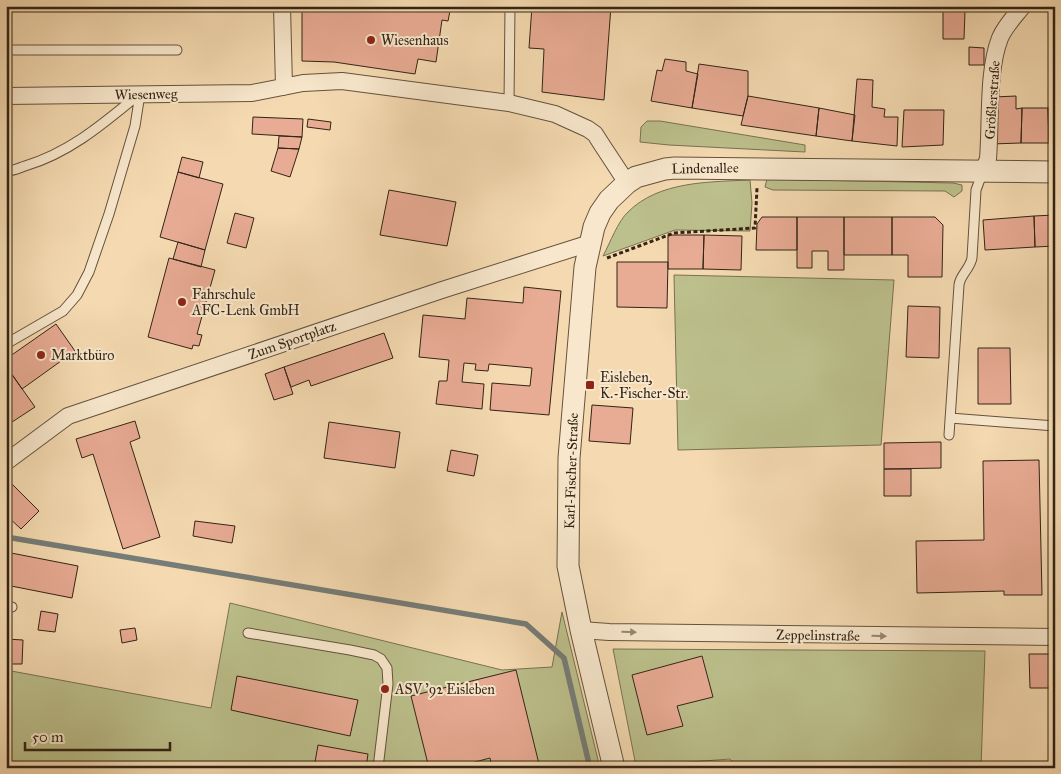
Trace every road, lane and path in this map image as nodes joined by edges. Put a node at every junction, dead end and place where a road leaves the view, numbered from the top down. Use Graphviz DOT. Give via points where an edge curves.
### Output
graph roads {
  1 [pos="282,6"];
  2 [pos="510,6"];
  3 [pos="1023,6"];
  4 [pos="6,50"];
  5 [pos="177,50"];
  6 [pos="284,87"];
  7 [pos="140,94"];
  8 [pos="6,96"];
  9 [pos="509,103"];
  10 [pos="757,167"];
  11 [pos="983,170"];
  12 [pos="6,171"];
  13 [pos="1055,172"];
  14 [pos="627,183"];
  15 [pos="590,243"];
  16 [pos="585,267"];
  17 [pos="6,344"];
  18 [pos="950,418"];
  19 [pos="1055,426"];
  20 [pos="949,435"];
  21 [pos="6,462"];
  22 [pos="581,630"];
  23 [pos="248,634"];
  24 [pos="1055,637"];
  25 [pos="378,768"];
  26 [pos="614,768"];
  1 -- 6 [label="street"];
  2 -- 9 [label="lane"];
  3 -- 11 [label="street, Größlerstraße" via="1006,28 998,47 993,69 988,159"];
  4 -- 5 [label="lane"];
  6 -- 7 [label="street, Wiesenweg" via="252,93"];
  6 -- 9 [label="street" via="317,81 354,82"];
  7 -- 8 [label="street, Wiesenweg"];
  7 -- 12 [label="lane" via="73,145 45,161"];
  7 -- 17 [label="lane" via="135,126 109,214 89,272 77,295 63,311"];
  9 -- 14 [label="street" via="555,114 588,129"];
  10 -- 11 [label="street, Lindenallee"];
  10 -- 14 [label="street, Lindenallee" via="665,169"];
  10 -- 16 [label="path" via="755,228 674,233"];
  11 -- 13 [label="street, Lindenallee"];
  11 -- 18 [label="lane" via="976,190 971,263 959,286"];
  14 -- 15 [label="street, Karl-Fischer-Straße" via="600,213"];
  15 -- 16 [label="street, Karl-Fischer-Straße"];
  15 -- 21 [label="street, Zum Sportplatz" via="68,416"];
  16 -- 22 [label="street, Karl-Fischer-Straße" via="569,468 568,566"];
  18 -- 19 [label="lane"];
  18 -- 20 [label="lane"];
  22 -- 24 [label="street, Zeppelinstraße, one-way"];
  22 -- 26 [label="street, Karl-Fischer-Straße"];
  23 -- 25 [label="lane" via="350,650 382,659 387,668 388,684"];
}
